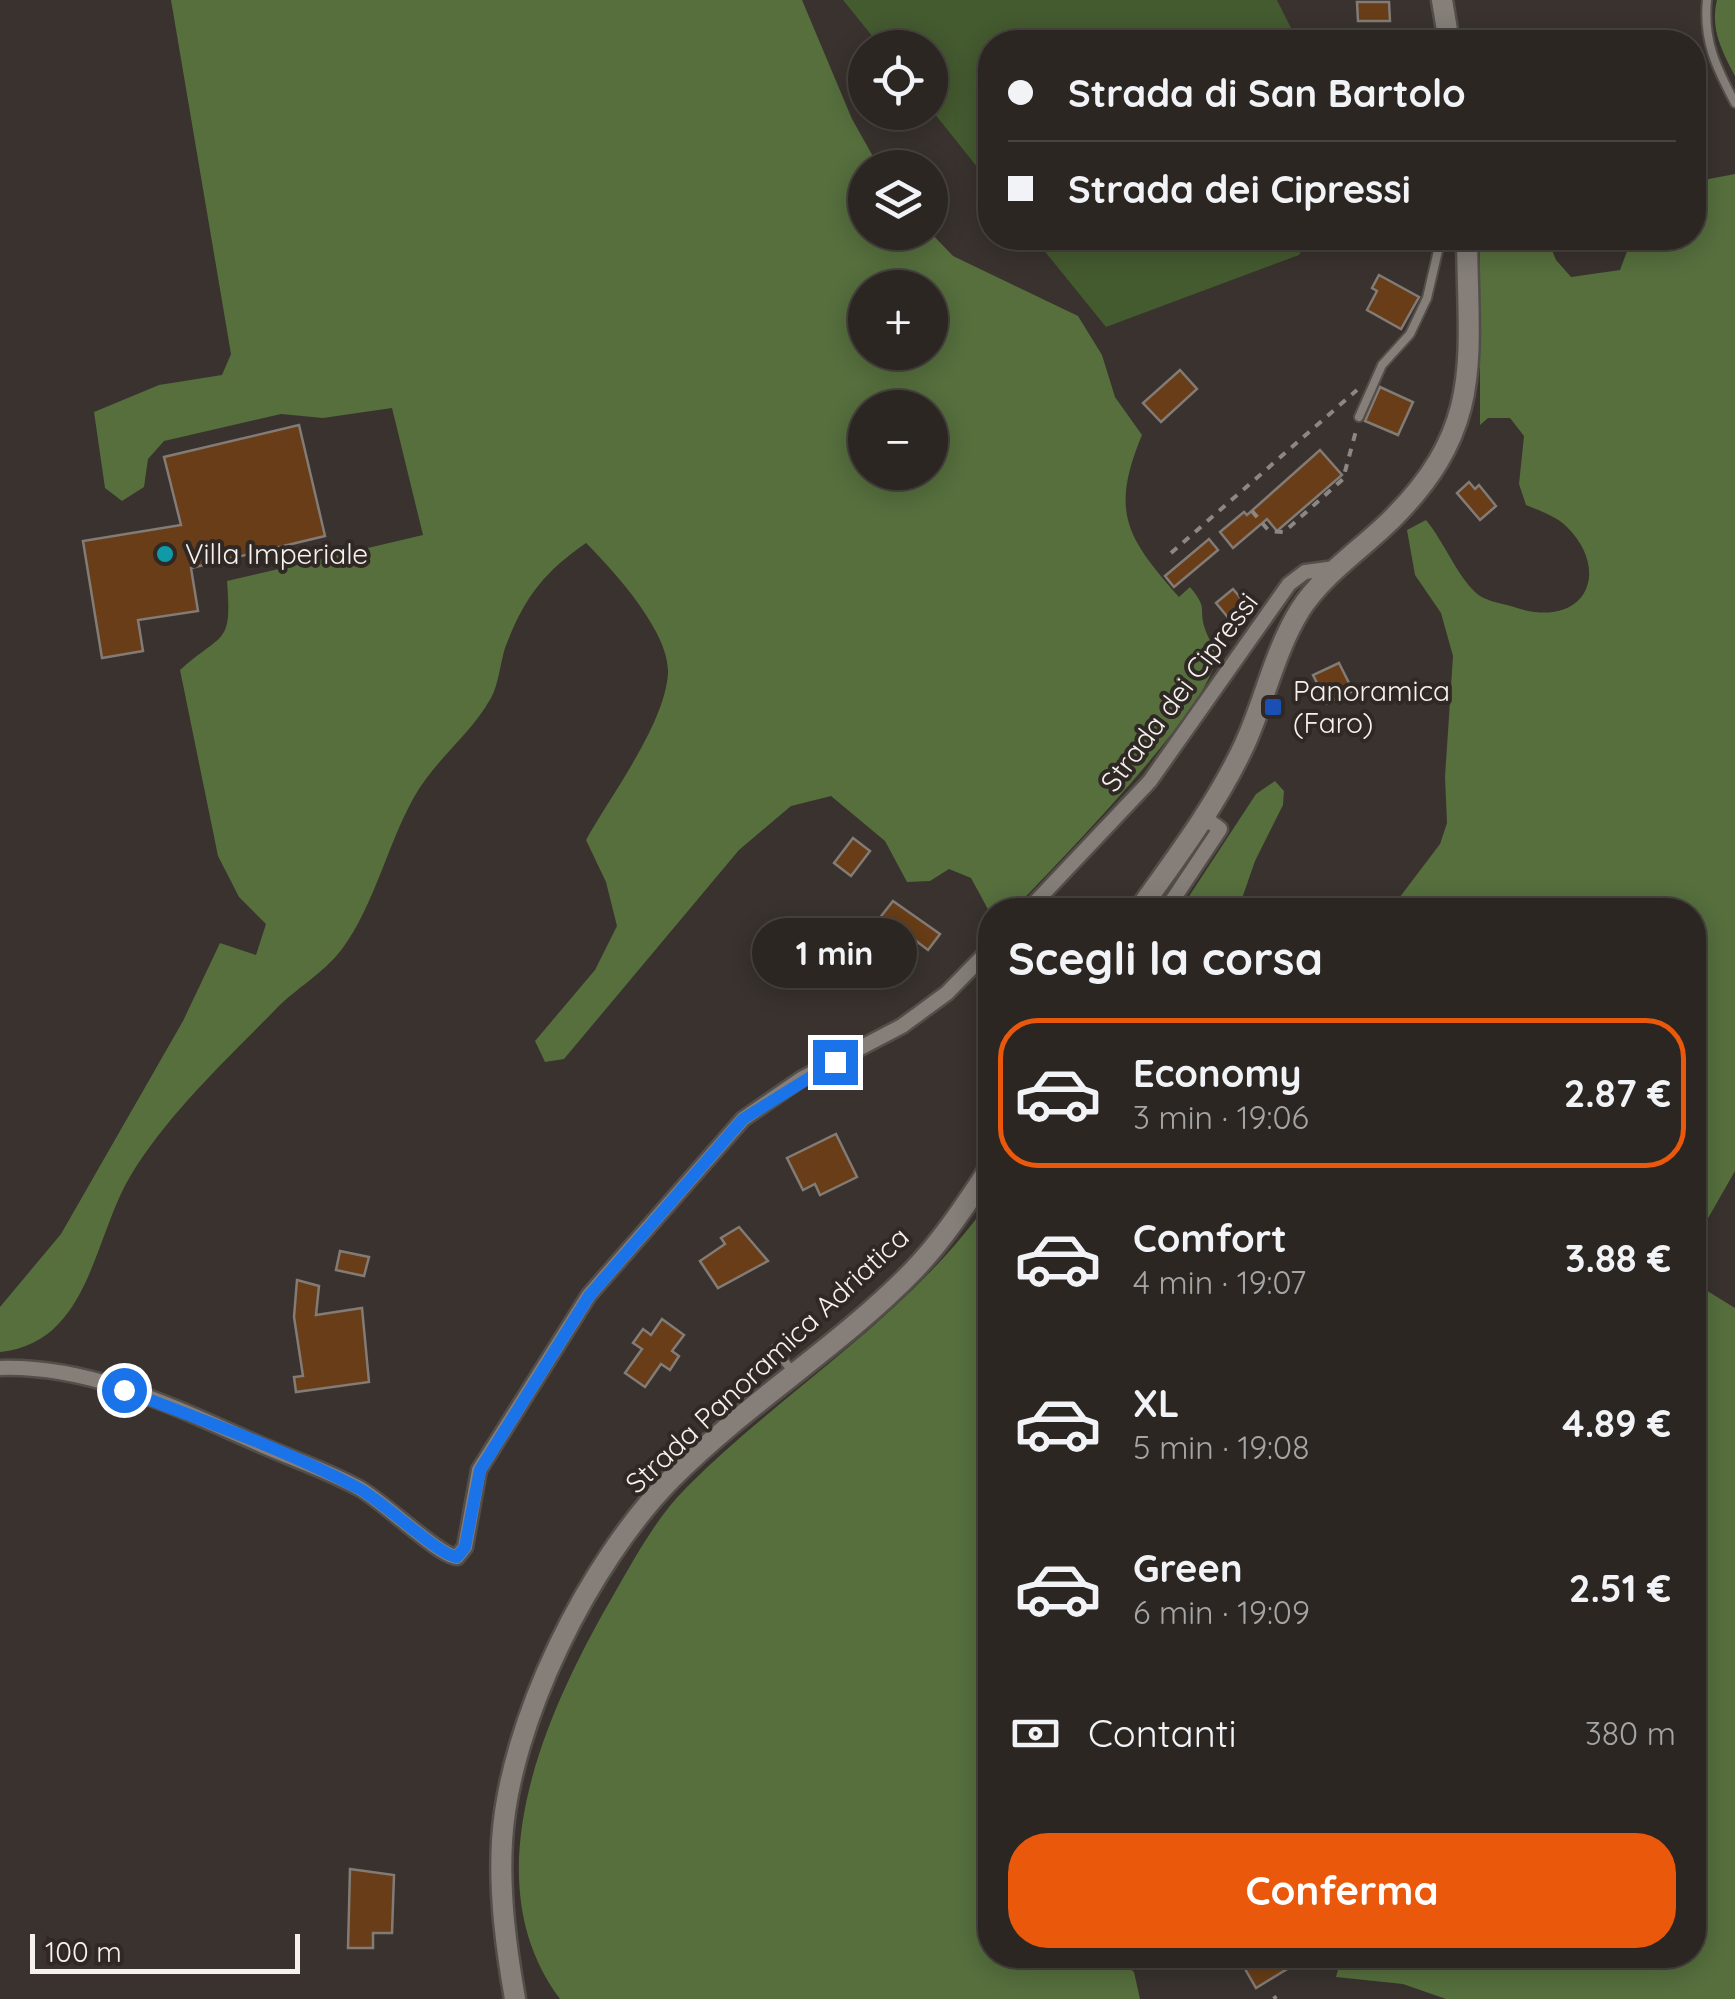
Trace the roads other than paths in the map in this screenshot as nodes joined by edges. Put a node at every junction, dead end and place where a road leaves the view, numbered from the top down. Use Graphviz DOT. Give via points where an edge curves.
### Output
graph roads {
  1 [pos="1442,0"];
  2 [pos="1707,0"];
  3 [pos="1447,30"];
  4 [pos="1705,30"];
  5 [pos="1706,37"];
  6 [pos="1735,103"];
  7 [pos="1438,250"];
  8 [pos="1467,250"];
  9 [pos="1359,417"];
  10 [pos="1338,567"];
  11 [pos="1204,818"];
  12 [pos="1039,898"];
  13 [pos="1147,898"];
  14 [pos="1174,898"];
  15 [pos="978,962"];
  16 [pos="978,1184"];
  17 [pos="775,1349"];
  18 [pos="0,1368"];
  19 [pos="792,1372"];
  20 [pos="515,1999"];
  1 -- 3 [label="street"];
  2 -- 4 [label="lane"];
  5 -- 6 [label="lane"];
  7 -- 9 [label="lane" via="1410,334 1382,365"];
  8 -- 10 [label="street" via="1467,374 1456,433 1428,481"];
  10 -- 11 [label="street" via="1302,607 1282,644 1243,748"];
  10 -- 12 [label="street, Strada dei Cipressi" via="1304,572 1288,584 1150,781"];
  11 -- 13 [label="street"];
  11 -- 14 [label="street" via="1220,829"];
  15 -- 18 [label="street" via="902,1026 743,1119 589,1296 480,1470 465,1547 457,1557 446,1556 359,1488 210,1423 96,1378"];
  16 -- 19 [label="street, Strada Panoramica Adriatica" via="914,1270"];
  17 -- 19 [label="lane"];
  19 -- 20 [label="street, Strada Panoramica Adriatica" via="642,1510 572,1623 541,1690 512,1770 502,1839 505,1943"];
}
